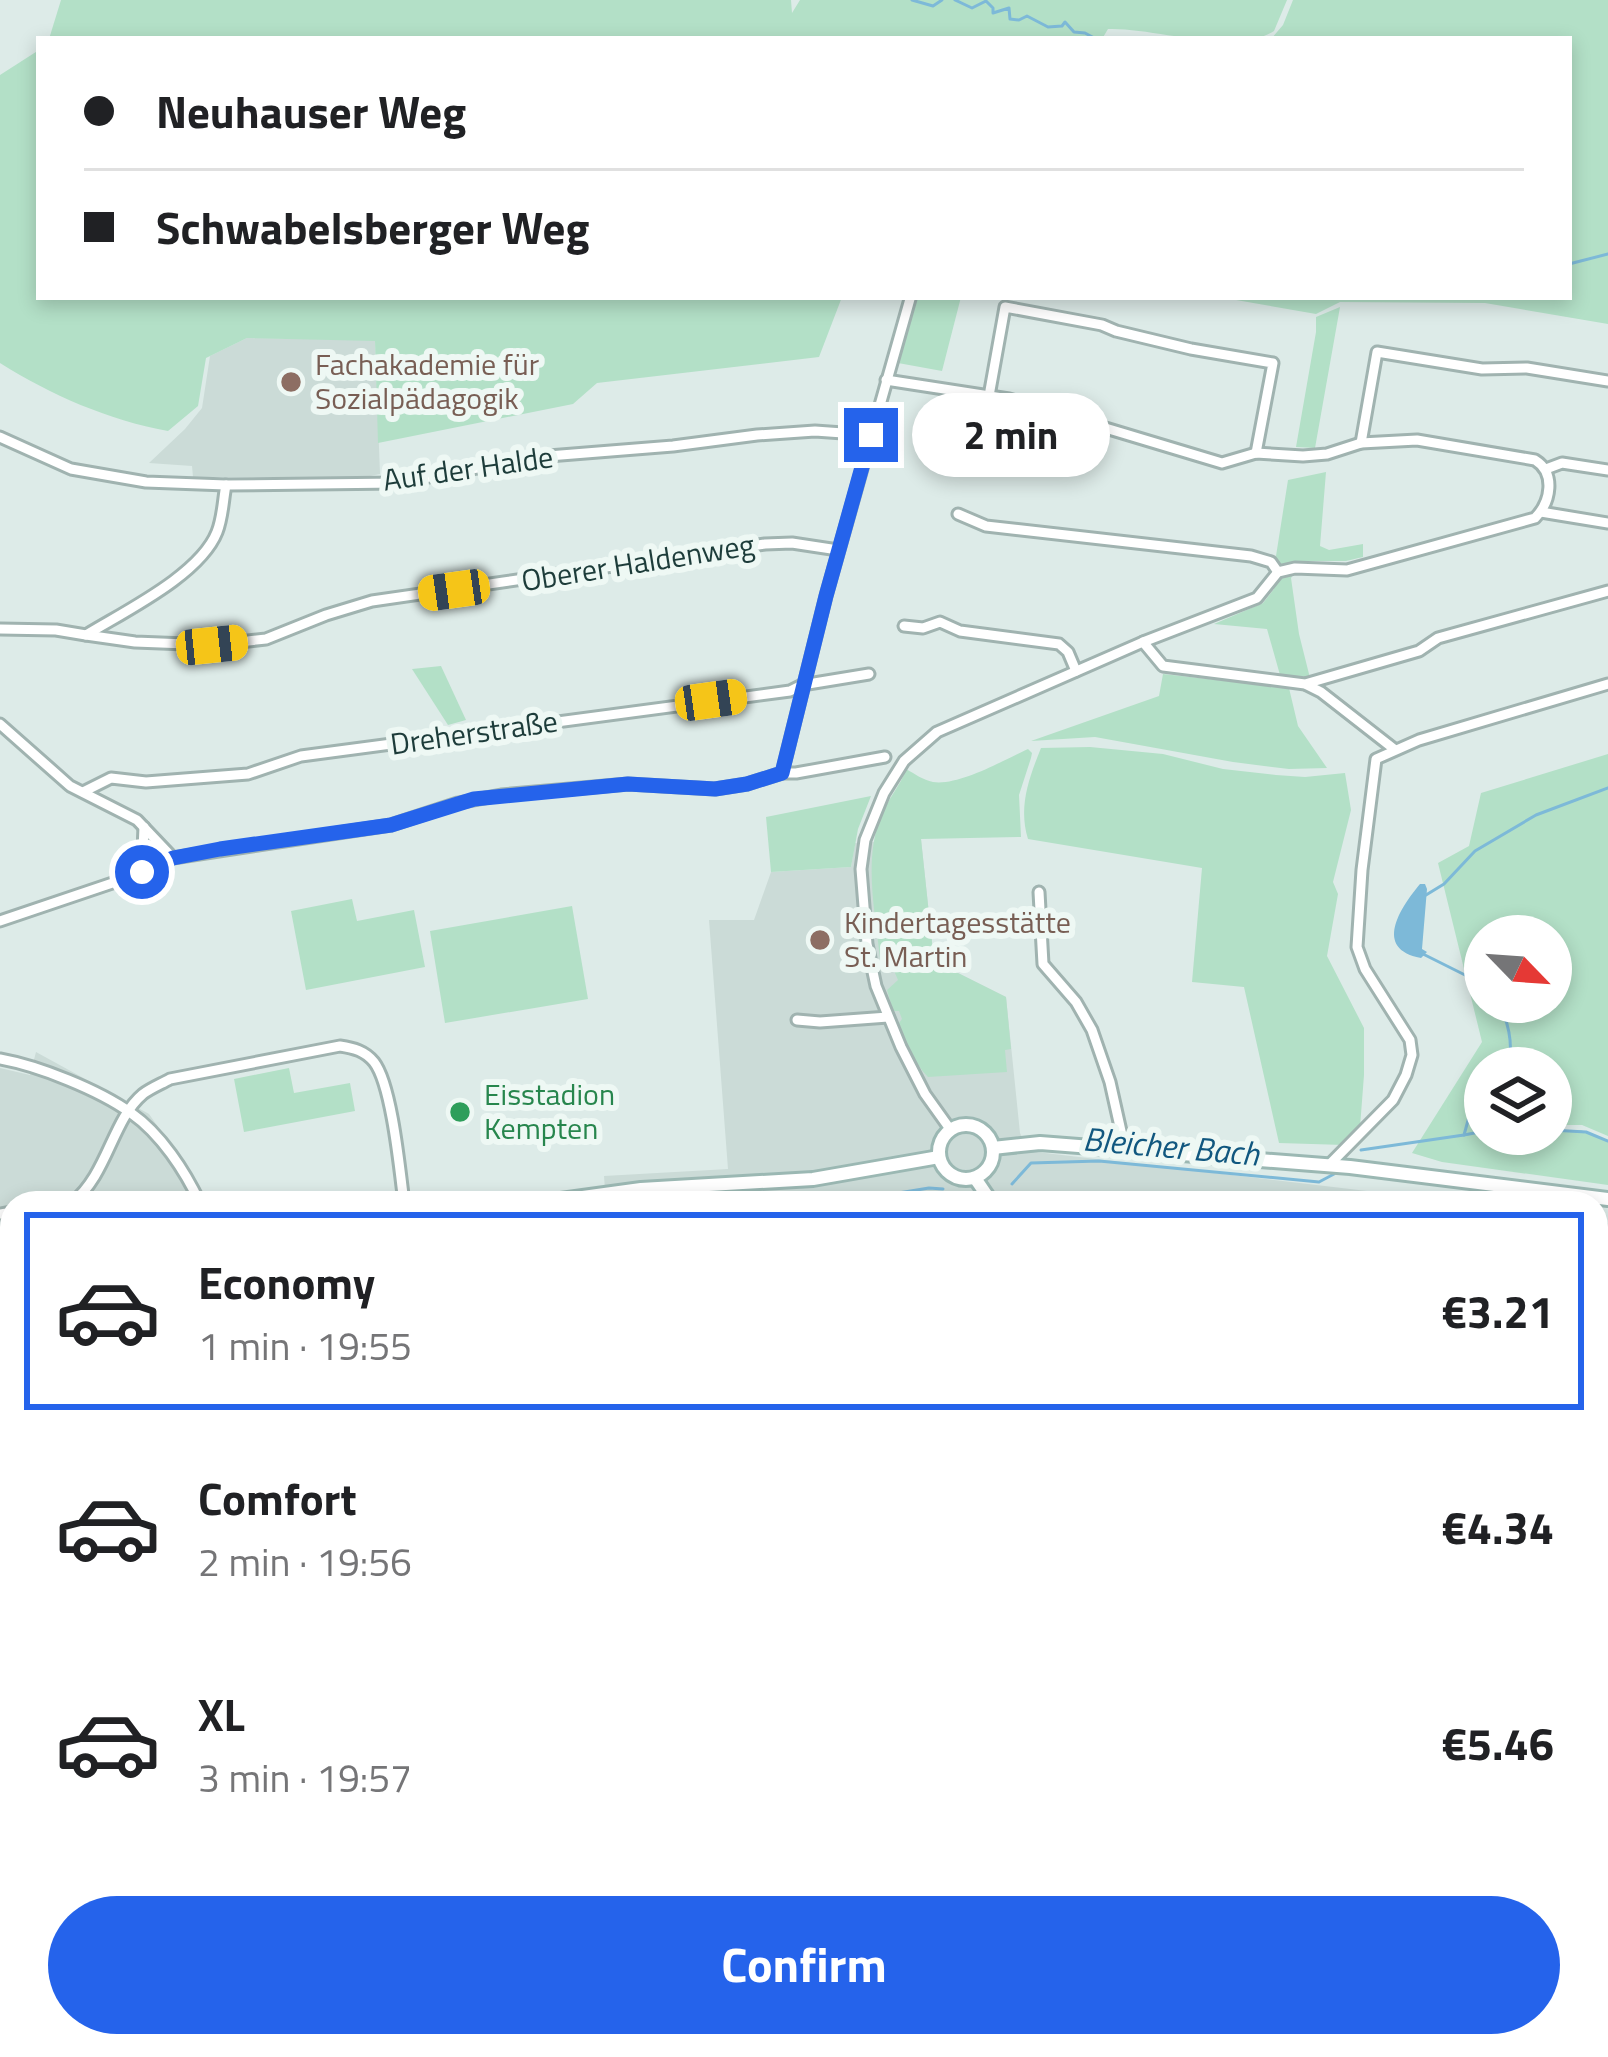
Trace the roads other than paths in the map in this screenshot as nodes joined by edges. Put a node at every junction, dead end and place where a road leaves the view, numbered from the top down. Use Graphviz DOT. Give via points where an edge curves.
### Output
graph roads {
  1 [pos="910,300"];
  2 [pos="886,380"];
  3 [pos="1608,382"];
  4 [pos="988,396"];
  5 [pos="871,435"];
  6 [pos="0,437"];
  7 [pos="1360,443"];
  8 [pos="1256,453"];
  9 [pos="1546,469"];
  10 [pos="1608,470"];
  11 [pos="226,485"];
  12 [pos="1541,512"];
  13 [pos="958,514"];
  14 [pos="1608,524"];
  15 [pos="838,550"];
  16 [pos="1279,572"];
  17 [pos="1608,591"];
  18 [pos="904,626"];
  19 [pos="0,629"];
  20 [pos="86,635"];
  21 [pos="1143,642"];
  22 [pos="1076,670"];
  23 [pos="869,674"];
  24 [pos="1305,684"];
  25 [pos="1608,684"];
  26 [pos="802,685"];
  27 [pos="0,724"];
  28 [pos="1394,749"];
  29 [pos="885,757"];
  30 [pos="782,773"];
  31 [pos="83,792"];
  32 [pos="144,827"];
  33 [pos="173,858"];
  34 [pos="142,872"];
  35 [pos="1039,892"];
  36 [pos="0,921"];
  37 [pos="888,1017"];
  38 [pos="797,1020"];
  39 [pos="0,1058"];
  40 [pos="129,1112"];
  41 [pos="950,1130"];
  42 [pos="993,1148"];
  43 [pos="1125,1149"];
  44 [pos="939,1157"];
  45 [pos="1329,1165"];
  46 [pos="975,1178"];
  47 [pos="86,1191"];
  48 [pos="193,1191"];
  49 [pos="402,1191"];
  50 [pos="626,1191"];
  51 [pos="984,1191"];
  52 [pos="1550,1191"];
  1 -- 2 [label="street"];
  2 -- 4 [label="street"];
  2 -- 5 [label="street"];
  3 -- 7 [label="street" via="1377,352"];
  4 -- 8 [label="street" via="1222,463"];
  4 -- 8 [label="street" via="1005,307 1102,325 1273,363"];
  5 -- 11 [label="street, Auf der Halde" via="757,435 536,457 397,482"];
  5 -- 15 [label="street"];
  6 -- 11 [label="street, Auf der Halde" via="70,469"];
  7 -- 8 [label="street" via="1327,454"];
  7 -- 9 [label="street" via="1450,444"];
  9 -- 10 [label="street" via="1562,463"];
  9 -- 12 [label="street"];
  11 -- 20 [label="street" via="208,549"];
  12 -- 14 [label="street"];
  12 -- 16 [label="street" via="1360,567"];
  13 -- 16 [label="street" via="986,526 1251,556"];
  15 -- 20 [label="street, Oberer Haldenweg" via="759,544 373,601 266,640 212,645"];
  15 -- 26 [label="street"];
  16 -- 21 [label="street" via="1257,598"];
  17 -- 24 [label="street"];
  18 -- 22 [label="street" via="940,622 1060,644"];
  19 -- 20 [label="street, Oberer Haldenweg"];
  21 -- 22 [label="street"];
  21 -- 24 [label="street" via="1163,666"];
  22 -- 37 [label="street" via="937,732 904,761 884,794 862,869 867,944"];
  23 -- 26 [label="street, Dreherstraße"];
  24 -- 28 [label="street"];
  25 -- 28 [label="street"];
  26 -- 30 [label="street"];
  26 -- 31 [label="street, Dreherstraße" via="302,756 248,774 111,778"];
  27 -- 31 [label="street"];
  28 -- 45 [label="street" via="1376,759 1357,947 1412,1055 1393,1100"];
  29 -- 30 [label="street"];
  30 -- 33 [label="street" via="715,789 628,784 501,795 391,825"];
  31 -- 32 [label="street"];
  32 -- 33 [label="street"];
  32 -- 34 [label="street"];
  33 -- 34 [label="street"];
  34 -- 36 [label="street"];
  35 -- 43 [label="street" via="1043,964 1092,1030"];
  37 -- 38 [label="street"];
  37 -- 41 [label="street"];
  39 -- 40 [label="street"];
  40 -- 47 [label="street"];
  40 -- 48 [label="street"];
  40 -- 49 [label="street" via="170,1079 353,1048 371,1058 384,1081"];
  41 -- 42 [label="main road" via="977,1126"];
  41 -- 44 [label="main road"];
  42 -- 43 [label="main road"];
  42 -- 46 [label="main road"];
  43 -- 45 [label="main road"];
  44 -- 46 [label="main road" via="948,1173"];
  44 -- 50 [label="main road" via="813,1179"];
  45 -- 52 [label="main road"];
  46 -- 51 [label="main road"];
}
